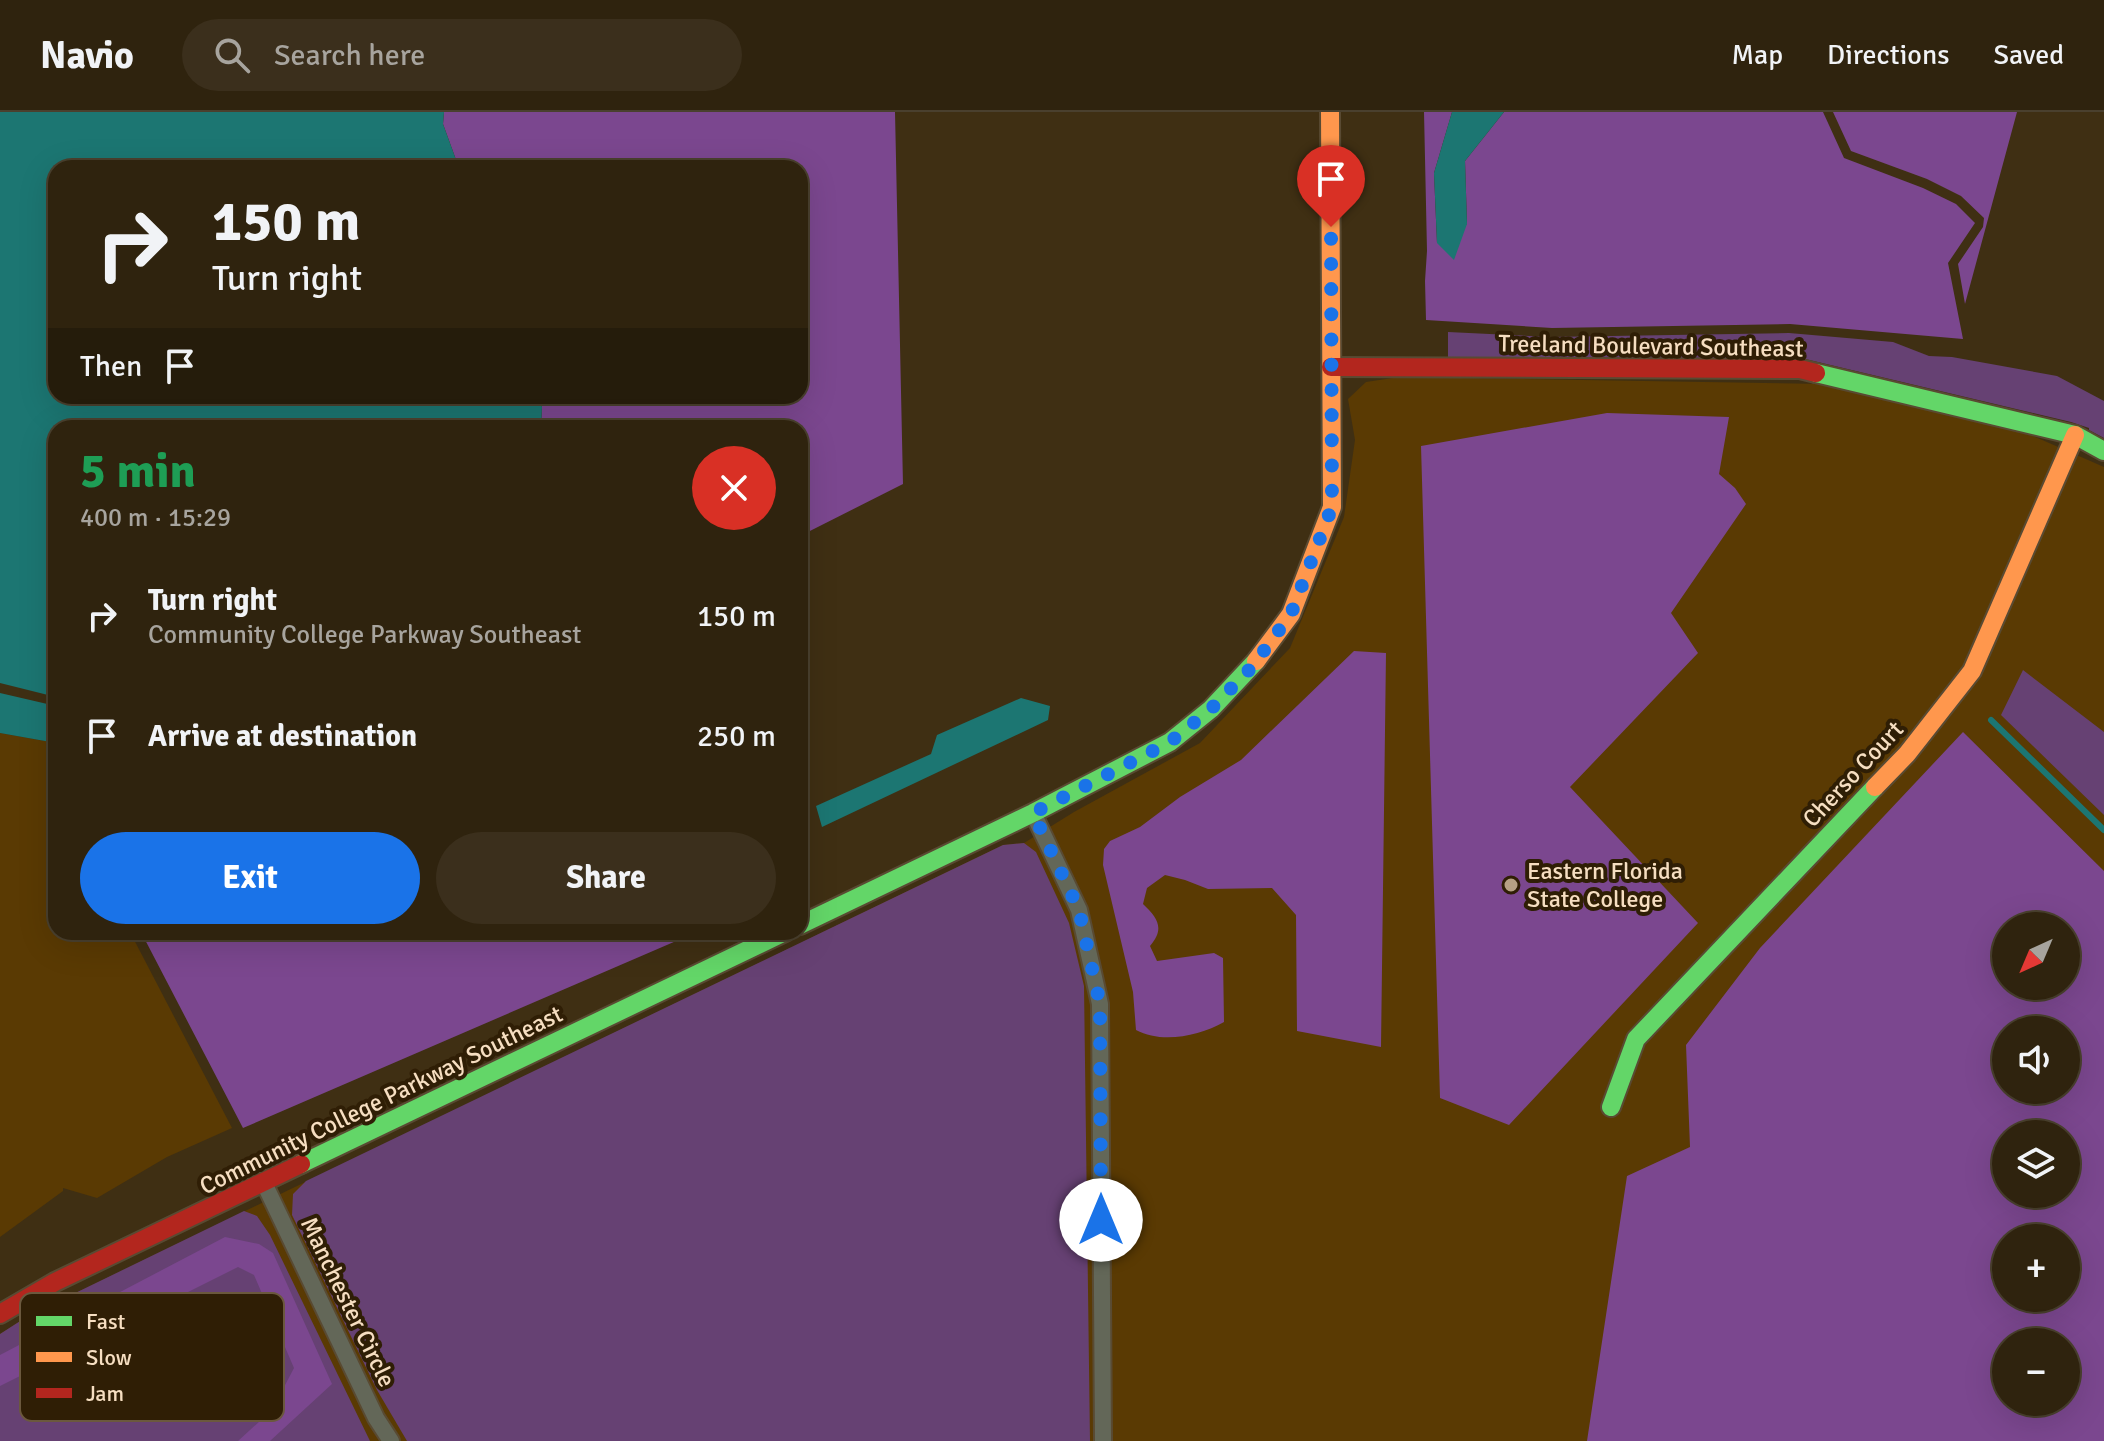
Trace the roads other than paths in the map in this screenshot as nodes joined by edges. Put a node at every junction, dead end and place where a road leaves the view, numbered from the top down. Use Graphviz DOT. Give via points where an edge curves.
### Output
graph roads {
  1 [pos="1330,112"];
  2 [pos="1331,367"];
  3 [pos="2075,435"];
  4 [pos="2104,451"];
  5 [pos="1033,813"];
  6 [pos="808,921"];
  7 [pos="768,940"];
  8 [pos="1611,1107"];
  9 [pos="264,1183"];
  10 [pos="36,1293"];
  11 [pos="20,1302"];
  12 [pos="0,1314"];
  13 [pos="391,1441"];
  14 [pos="1103,1441"];
  1 -- 2 [label="street"];
  2 -- 3 [label="street, Treeland Boulevard Southeast" via="1800,369"];
  2 -- 5 [label="street" via="1332,507 1291,614 1252,667 1170,742"];
  3 -- 4 [label="street, Treeland Boulevard Southeast"];
  3 -- 8 [label="street, Cherso Court" via="1972,671 1907,754 1636,1039"];
  5 -- 6 [label="street"];
  5 -- 14 [label="street" via="1079,910 1100,1004"];
  7 -- 9 [label="street, Community College Parkway Southeast"];
  9 -- 10 [label="street, Community College Parkway Southeast"];
  9 -- 13 [label="street, Manchester Circle"];
  11 -- 12 [label="street, Community College Parkway Southeast"];
}
